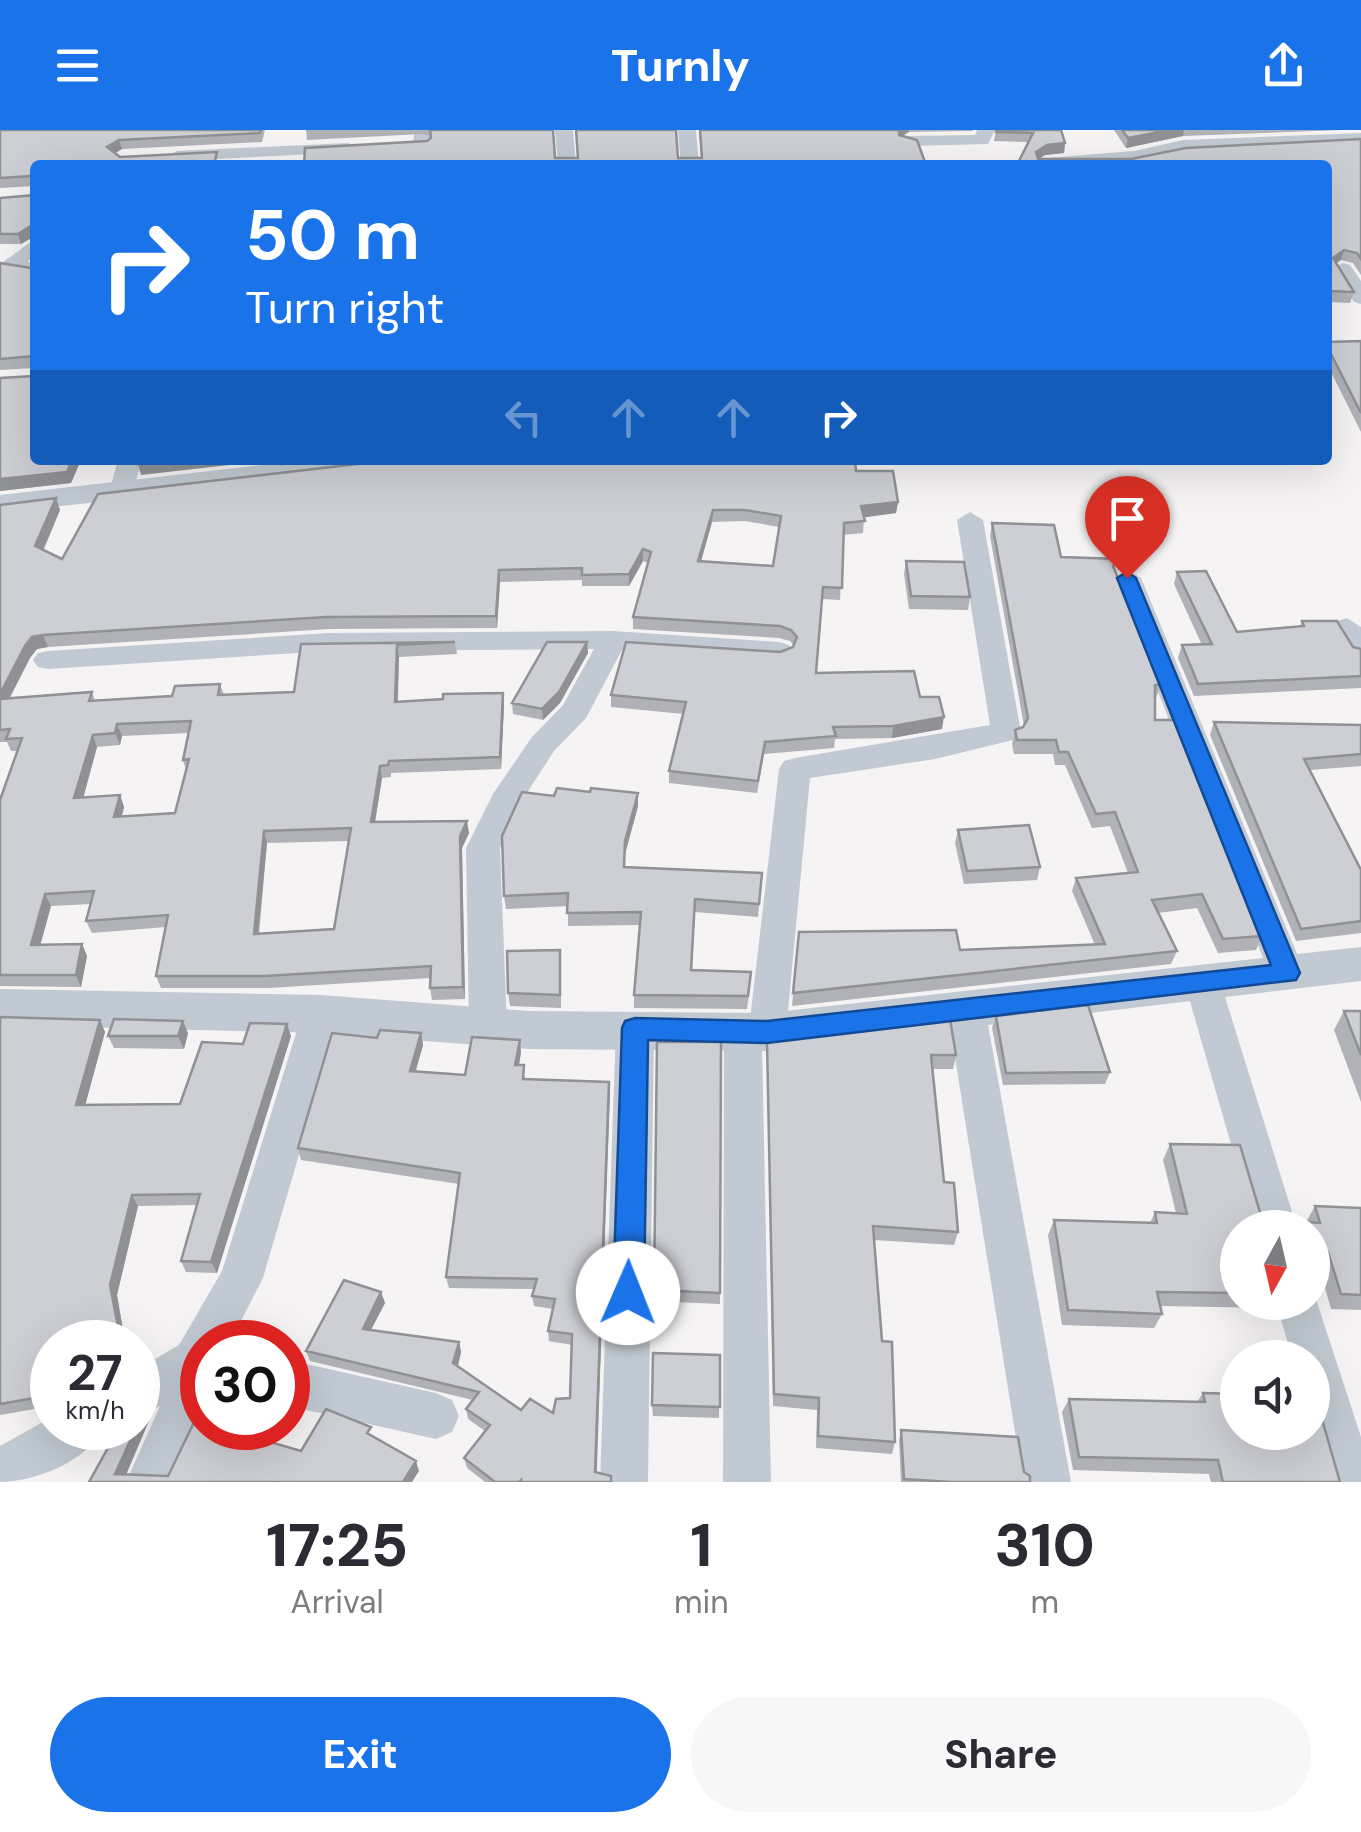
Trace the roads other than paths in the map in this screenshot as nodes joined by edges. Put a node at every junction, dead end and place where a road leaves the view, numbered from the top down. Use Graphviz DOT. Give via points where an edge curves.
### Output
graph roads {
  1 [pos="564,130"];
  2 [pos="687,130"];
  3 [pos="986,130"];
  4 [pos="906,136"];
  5 [pos="1359,141"];
  6 [pos="365,147"];
  7 [pos="159,156"];
  8 [pos="567,160"];
  9 [pos="690,160"];
  10 [pos="921,160"];
  11 [pos="1109,160"];
  12 [pos="30,249"];
  13 [pos="30,269"];
  14 [pos="1344,269"];
  15 [pos="1361,298"];
  16 [pos="301,465"];
  17 [pos="126,475"];
  18 [pos="0,504"];
  19 [pos="970,520"];
  20 [pos="1127,578"];
  21 [pos="613,640"];
  22 [pos="779,651"];
  23 [pos="48,660"];
  24 [pos="1361,964"];
  25 [pos="1287,973"];
  26 [pos="1203,984"];
  27 [pos="0,1007"];
  28 [pos="966,1008"];
  29 [pos="321,1014"];
  30 [pos="488,1026"];
  31 [pos="635,1028"];
  32 [pos="755,1032"];
  33 [pos="1271,1210"];
  34 [pos="220,1320"];
  35 [pos="1303,1320"];
  36 [pos="310,1388"];
  37 [pos="180,1409"];
  38 [pos="436,1416"];
  39 [pos="39,1450"];
  40 [pos="0,1472"];
  41 [pos="150,1482"];
  42 [pos="624,1482"];
  43 [pos="748,1482"];
  44 [pos="1048,1482"];
  45 [pos="1351,1482"];
  1 -- 8 [label="street"];
  2 -- 9 [label="street"];
  3 -- 4 [label="street" via="982,140"];
  4 -- 10 [label="street"];
  5 -- 11 [label="street" via="1183,147"];
  6 -- 7 [label="street"];
  12 -- 13 [label="street" via="10,266"];
  14 -- 15 [label="street"];
  16 -- 17 [label="street"];
  17 -- 18 [label="street"];
  19 -- 32 [label="street" via="1006,732 795,769"];
  20 -- 25 [label="street"];
  21 -- 22 [label="street"];
  21 -- 23 [label="street" via="329,642"];
  21 -- 30 [label="street" via="575,712 542,744 482,848"];
  24 -- 25 [label="street"];
  25 -- 26 [label="street"];
  26 -- 28 [label="street"];
  26 -- 33 [label="street"];
  27 -- 29 [label="street"];
  28 -- 32 [label="street"];
  28 -- 44 [label="street"];
  29 -- 30 [label="street"];
  29 -- 34 [label="street" via="241,1278"];
  30 -- 31 [label="street"];
  31 -- 32 [label="street"];
  31 -- 42 [label="street"];
  32 -- 43 [label="street"];
  35 -- 45 [label="street"];
  36 -- 38 [label="street"];
  37 -- 41 [label="street"];
  39 -- 40 [label="street"];
}
